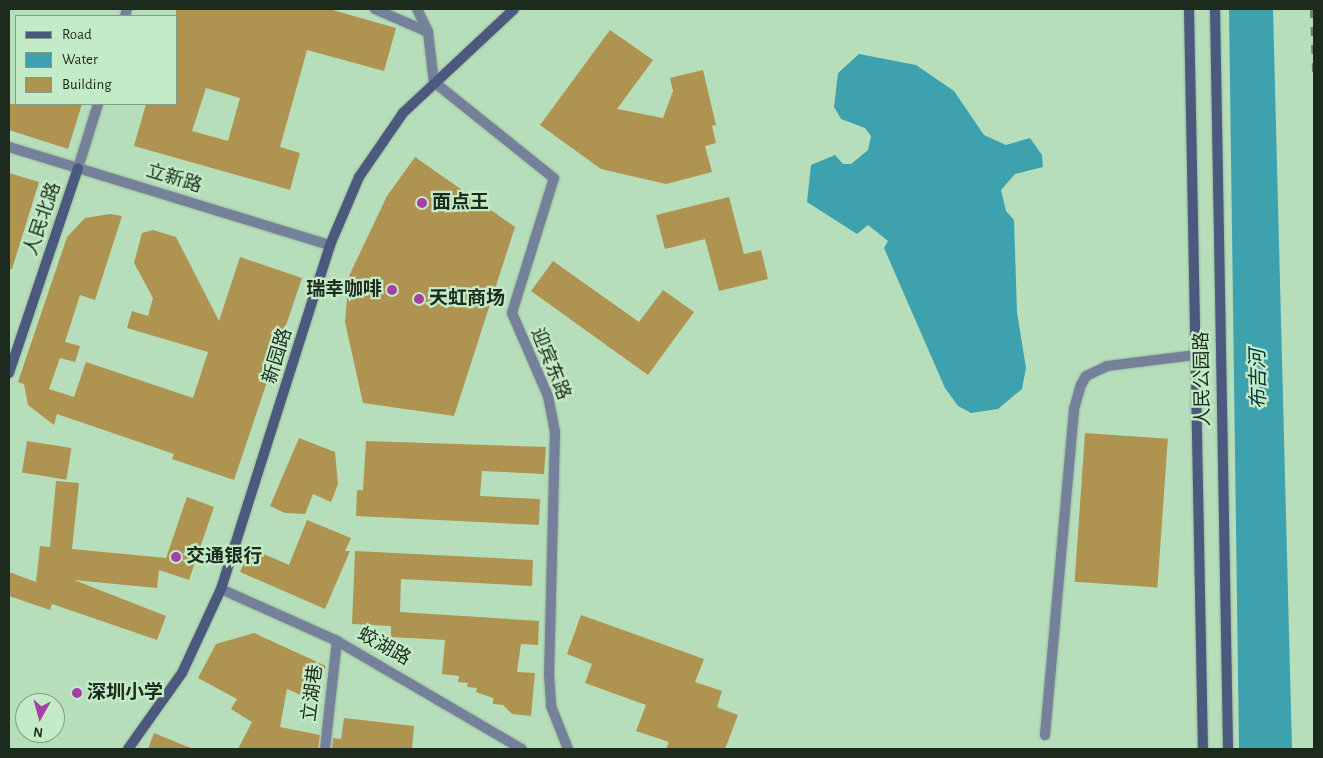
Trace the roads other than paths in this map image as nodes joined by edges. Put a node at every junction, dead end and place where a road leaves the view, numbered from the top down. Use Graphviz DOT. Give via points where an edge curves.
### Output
graph roads {
  1 [pos="375,9"];
  2 [pos="418,9"];
  3 [pos="514,9"];
  4 [pos="1189,9"];
  5 [pos="1215,9"];
  6 [pos="428,32"];
  7 [pos="434,82"];
  8 [pos="98,105"];
  9 [pos="9,147"];
  10 [pos="78,168"];
  11 [pos="330,245"];
  12 [pos="1195,355"];
  13 [pos="9,373"];
  14 [pos="221,589"];
  15 [pos="337,641"];
  16 [pos="1045,735"];
  17 [pos="128,749"];
  18 [pos="324,749"];
  19 [pos="522,749"];
  20 [pos="568,749"];
  21 [pos="1203,749"];
  22 [pos="1228,749"];
  1 -- 6 [label="street"];
  2 -- 6 [label="street"];
  3 -- 7 [label="main road, 新园路"];
  4 -- 12 [label="main road, 人民公园路"];
  5 -- 22 [label="main road, 人民公园路"];
  6 -- 7 [label="street"];
  7 -- 11 [label="main road, 新园路" via="379,142 342,210"];
  7 -- 20 [label="street, 迎宾东路" via="554,178 512,313 548,396 555,432 548,674 551,706"];
  8 -- 10 [label="street, 人民北路"];
  9 -- 10 [label="street, 立新路"];
  10 -- 11 [label="street, 立新路"];
  10 -- 13 [label="main road, 人民北路"];
  11 -- 14 [label="main road, 新园路"];
  12 -- 16 [label="street" via="1107,366 1086,376 1081,385 1074,409"];
  12 -- 21 [label="main road, 人民公园路"];
  14 -- 15 [label="street, 蛟湖路"];
  14 -- 17 [label="main road, 新园路" via="182,673"];
  15 -- 18 [label="street, 立湖巷"];
  15 -- 19 [label="street, 蛟湖路"];
}
